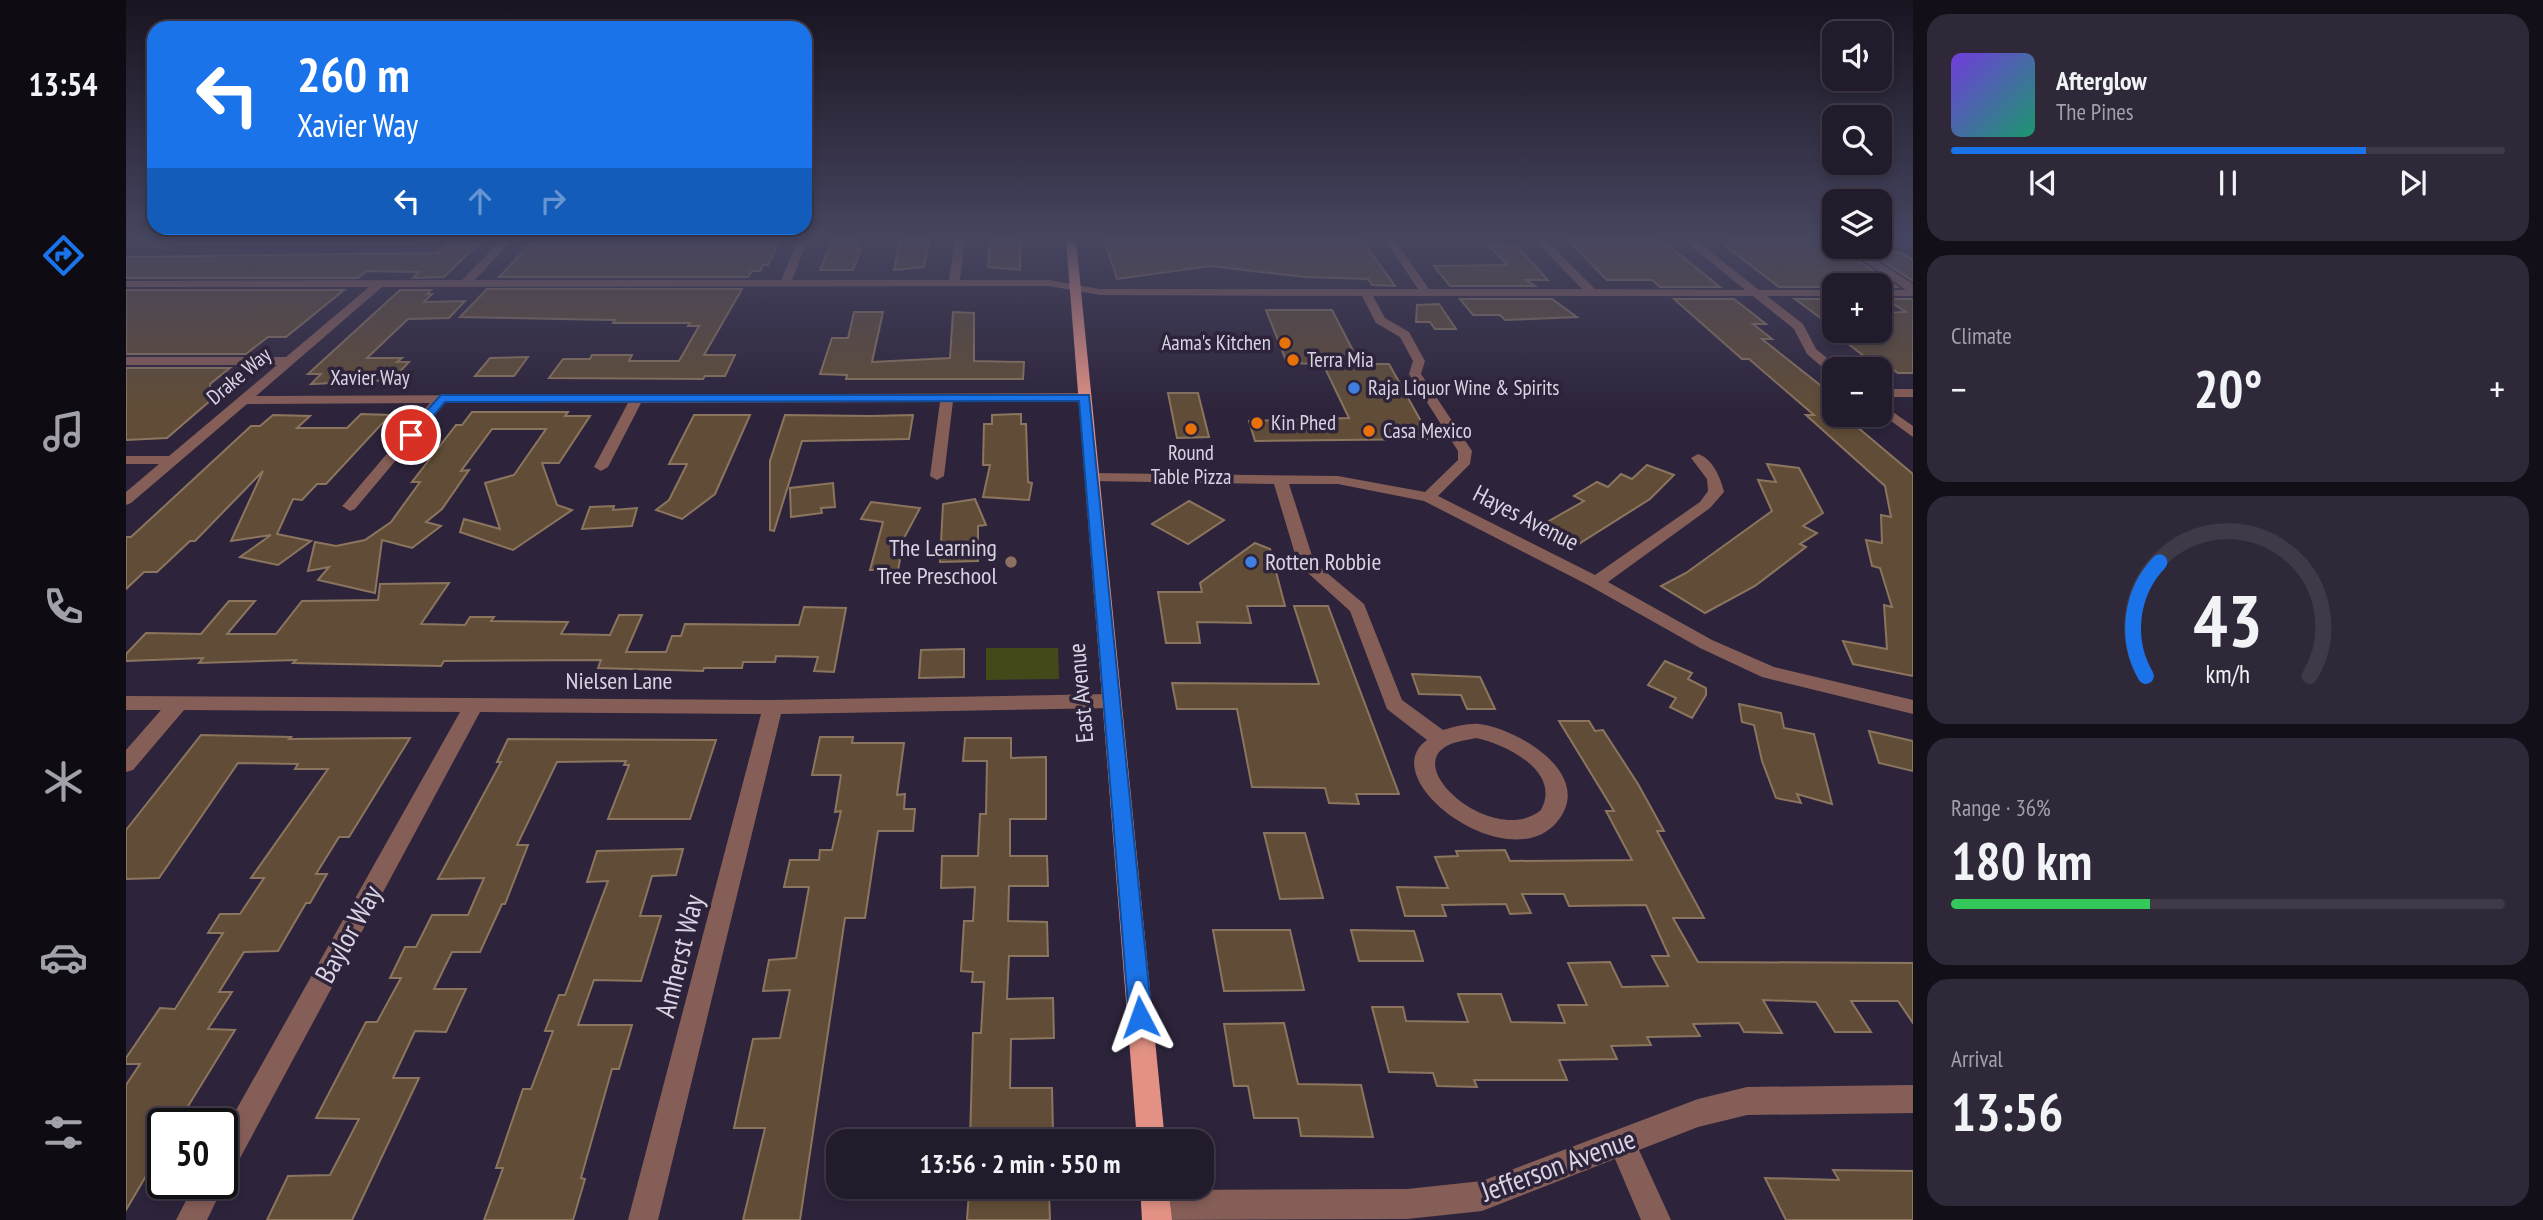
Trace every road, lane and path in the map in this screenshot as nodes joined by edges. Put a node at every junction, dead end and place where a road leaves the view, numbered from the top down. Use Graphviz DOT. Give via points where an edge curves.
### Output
graph roads {
  1 [pos="364,297"];
  2 [pos="1077,297"];
  3 [pos="1368,297"];
  4 [pos="1761,297"];
  5 [pos="1822,360"];
  6 [pos="126,361"];
  7 [pos="290,361"];
  8 [pos="1892,393"];
  9 [pos="1913,393"];
  10 [pos="1085,397"];
  11 [pos="947,398"];
  12 [pos="441,399"];
  13 [pos="243,400"];
  14 [pos="636,400"];
  15 [pos="1892,416"];
  16 [pos="1913,433"];
  17 [pos="1698,458"];
  18 [pos="126,460"];
  19 [pos="173,460"];
  20 [pos="601,467"];
  21 [pos="937,476"];
  22 [pos="1091,477"];
  23 [pos="1280,478"];
  24 [pos="1428,497"];
  25 [pos="126,500"];
  26 [pos="350,506"];
  27 [pos="1596,582"];
  28 [pos="1111,701"];
  29 [pos="126,703"];
  30 [pos="178,704"];
  31 [pos="474,705"];
  32 [pos="773,707"];
  33 [pos="1913,707"];
  34 [pos="1439,738"];
  35 [pos="126,764"];
  36 [pos="1913,1099"];
  37 [pos="1150,1129"];
  38 [pos="238,1134"];
  39 [pos="1621,1141"];
  40 [pos="202,1199"];
  41 [pos="1156,1204"];
  42 [pos="191,1220"];
  43 [pos="643,1220"];
  44 [pos="1656,1220"];
  1 -- 7 [label="street, Drake Way"];
  2 -- 10 [label="main road, East Avenue"];
  3 -- 24 [label="street" via="1380,320 1405,335 1419,361 1415,373 1465,452 1465,461"];
  4 -- 5 [label="street" via="1799,327 1811,351"];
  6 -- 7 [label="street"];
  7 -- 13 [label="street, Drake Way"];
  8 -- 9 [label="street"];
  10 -- 11 [label="street, Xavier Way"];
  10 -- 22 [label="main road, East Avenue"];
  11 -- 14 [label="street, Xavier Way"];
  11 -- 21 [label="street"];
  12 -- 13 [label="street, Xavier Way"];
  12 -- 14 [label="street, Xavier Way"];
  12 -- 26 [label="street"];
  13 -- 19 [label="street, Drake Way"];
  14 -- 20 [label="street"];
  15 -- 16 [label="street"];
  17 -- 27 [label="street" via="1717,492"];
  18 -- 19 [label="street"];
  19 -- 25 [label="street, Drake Way"];
  22 -- 23 [label="street, Hayes Avenue"];
  22 -- 28 [label="main road, East Avenue"];
  23 -- 24 [label="street, Hayes Avenue" via="1362,482"];
  23 -- 34 [label="street" via="1306,564 1358,608 1394,704"];
  24 -- 27 [label="street, Hayes Avenue"];
  27 -- 33 [label="street, Hayes Avenue" via="1706,644 1769,672"];
  28 -- 32 [label="street, Nielsen Lane"];
  28 -- 37 [label="main road, East Avenue"];
  29 -- 30 [label="street, Nielsen Lane"];
  30 -- 31 [label="street, Nielsen Lane"];
  30 -- 35 [label="street"];
  31 -- 32 [label="street, Nielsen Lane"];
  31 -- 38 [label="street, Baylor Way"];
  32 -- 43 [label="street, Amherst Way"];
  34 -- 34 [label="street" via="1424,761 1426,776 1441,799 1467,818 1511,830 1547,819 1556,806 1557,790 1550,774 1519,744 1476,731"];
  36 -- 39 [label="street, Jefferson Avenue" via="1747,1101"];
  39 -- 41 [label="street, Jefferson Avenue" via="1482,1196 1407,1204"];
  39 -- 44 [label="street"];
  40 -- 42 [label="street"];
}
